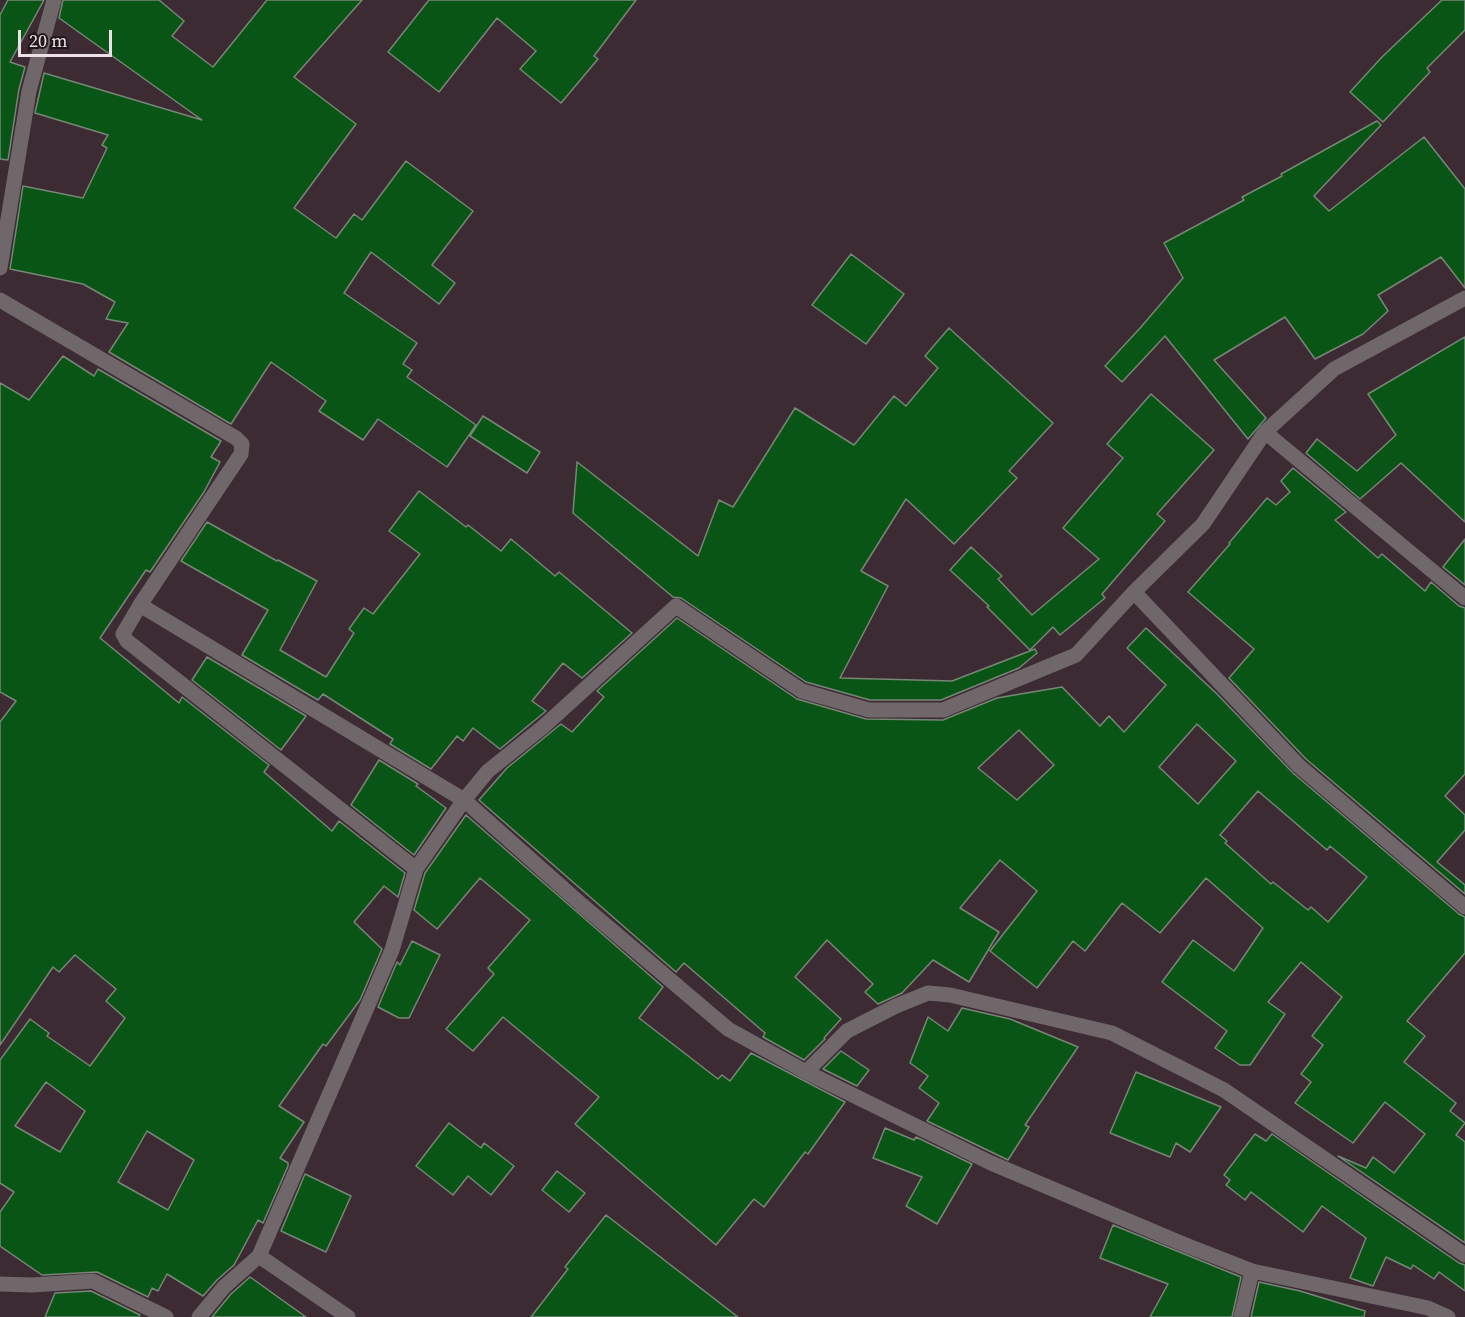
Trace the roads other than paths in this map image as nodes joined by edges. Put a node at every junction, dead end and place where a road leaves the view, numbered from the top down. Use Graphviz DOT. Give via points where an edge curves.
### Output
graph roads {
  1 [pos="54,0"];
  2 [pos="0,268"];
  3 [pos="1465,298"];
  4 [pos="0,300"];
  5 [pos="1264,432"];
  6 [pos="1134,592"];
  7 [pos="1465,598"];
  8 [pos="140,605"];
  9 [pos="464,800"];
  10 [pos="416,870"];
  11 [pos="1465,907"];
  12 [pos="806,1072"];
  13 [pos="1465,1255"];
  14 [pos="259,1256"];
  15 [pos="1252,1271"];
  16 [pos="0,1284"];
  17 [pos="166,1317"];
  18 [pos="199,1317"];
  19 [pos="348,1317"];
  20 [pos="1241,1317"];
  21 [pos="1448,1317"];
  1 -- 2 [label="street" via="29,91"];
  3 -- 5 [label="street" via="1334,369"];
  4 -- 8 [label="street" via="242,444 241,454"];
  5 -- 6 [label="street" via="1203,524"];
  5 -- 7 [label="street"];
  6 -- 9 [label="street" via="1076,655 943,710 869,710 802,691 676,606 543,727 488,771"];
  6 -- 11 [label="street" via="1299,766"];
  8 -- 9 [label="street"];
  8 -- 10 [label="street" via="123,634 128,640"];
  9 -- 10 [label="street"];
  9 -- 12 [label="street" via="728,1029"];
  10 -- 14 [label="street" via="392,950"];
  12 -- 13 [label="street" via="847,1031 928,993 1112,1033 1224,1090"];
  12 -- 15 [label="street" via="991,1163"];
  14 -- 18 [label="street" via="224,1287"];
  14 -- 19 [label="street"];
  15 -- 20 [label="street"];
  15 -- 21 [label="street" via="1428,1308"];
  16 -- 17 [label="street" via="32,1286 93,1281"];
}
